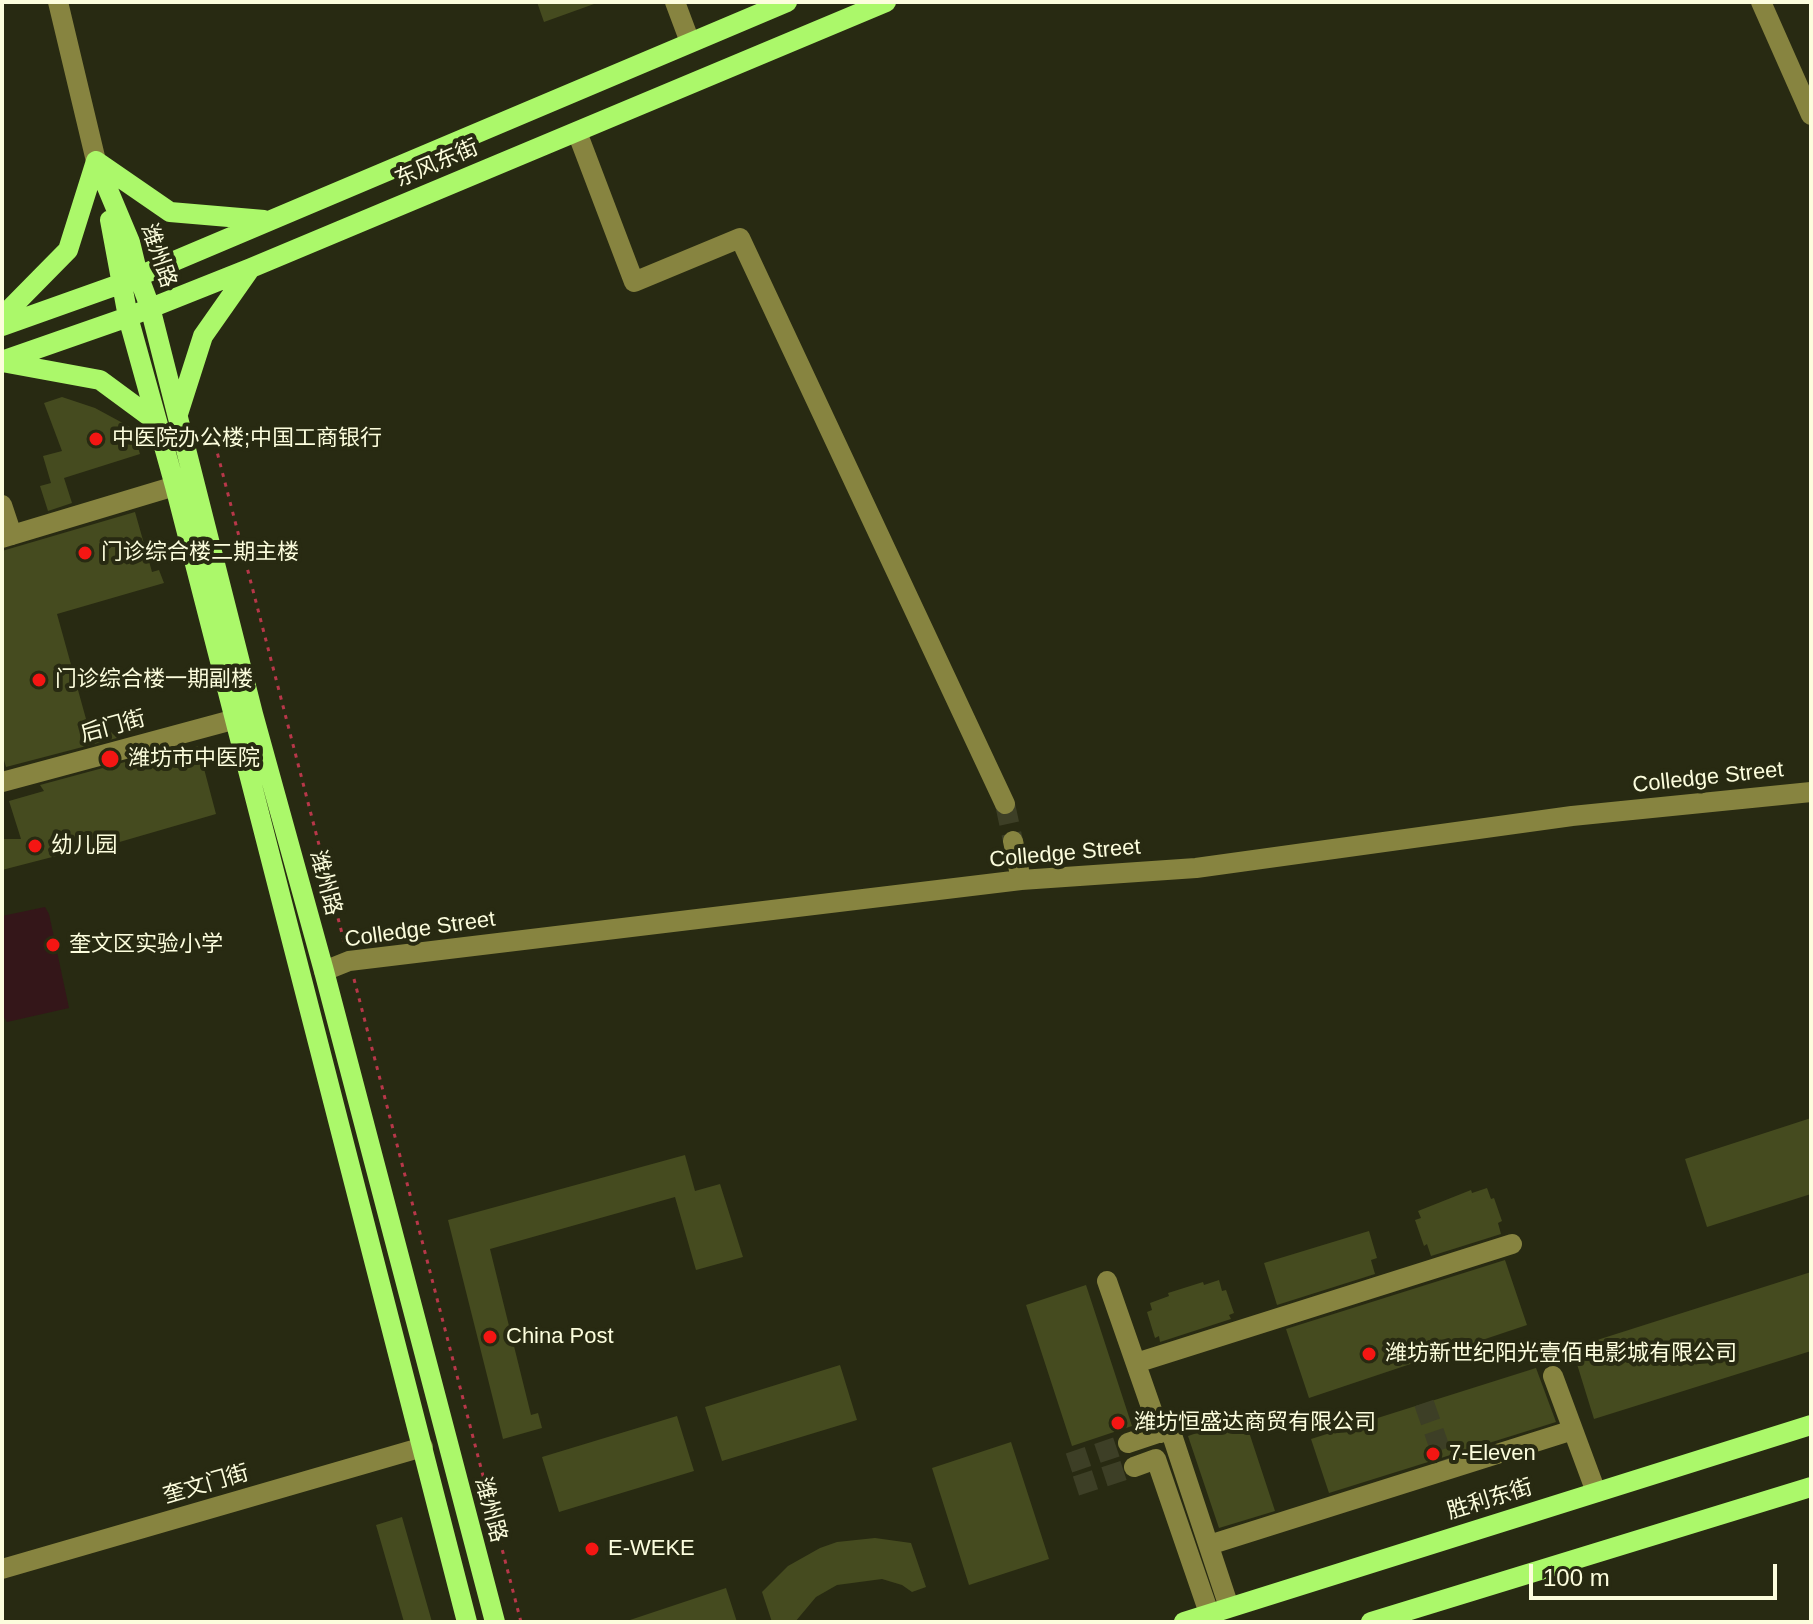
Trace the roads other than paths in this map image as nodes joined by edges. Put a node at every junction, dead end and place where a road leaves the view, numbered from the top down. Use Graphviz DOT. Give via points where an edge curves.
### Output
graph roads {
  1 [pos="58,2"];
  2 [pos="675,2"];
  3 [pos="787,2"];
  4 [pos="886,2"];
  5 [pos="1761,2"];
  6 [pos="690,42"];
  7 [pos="1811,115"];
  8 [pos="577,132"];
  9 [pos="96,161"];
  10 [pos="268,220"];
  11 [pos="251,268"];
  12 [pos="129,279"];
  13 [pos="150,307"];
  14 [pos="2,317"];
  15 [pos="128,317"];
  16 [pos="2,326"];
  17 [pos="2,361"];
  18 [pos="178,414"];
  19 [pos="157,422"];
  20 [pos="175,486"];
  21 [pos="2,505"];
  22 [pos="7,536"];
  23 [pos="236,719"];
  24 [pos="2,782"];
  25 [pos="1811,792"];
  26 [pos="1005,804"];
  27 [pos="1013,841"];
  28 [pos="1021,880"];
  29 [pos="324,971"];
  30 [pos="1512,1244"];
  31 [pos="1107,1281"];
  32 [pos="1136,1363"];
  33 [pos="1553,1376"];
  34 [pos="1811,1425"];
  35 [pos="1573,1430"];
  36 [pos="1160,1433"];
  37 [pos="1128,1443"];
  38 [pos="423,1447"];
  39 [pos="1134,1467"];
  40 [pos="1811,1487"];
  41 [pos="1596,1492"];
  42 [pos="1209,1545"];
  43 [pos="2,1569"];
  44 [pos="1219,1610"];
  45 [pos="467,1622"];
  46 [pos="495,1622"];
  47 [pos="1184,1622"];
  48 [pos="1371,1622"];
  1 -- 9 [label="street, 潍州路"];
  2 -- 6 [label="street"];
  3 -- 6 [label="main road, 东风东街"];
  4 -- 8 [label="main road, 东风东街"];
  5 -- 7 [label="street"];
  6 -- 10 [label="main road, 东风东街"];
  8 -- 11 [label="main road, 东风东街"];
  8 -- 26 [label="street" via="634,282 740,238"];
  9 -- 10 [label="main road" via="170,212"];
  9 -- 12 [label="main road, 潍州路" via="130,242"];
  9 -- 14 [label="main road" via="68,250"];
  10 -- 12 [label="main road, 东风东街"];
  11 -- 13 [label="main road, 东风东街"];
  11 -- 18 [label="main road" via="203,336"];
  12 -- 13 [label="main road, 潍州路"];
  12 -- 15 [label="main road, 潍州路"];
  12 -- 16 [label="main road, 东风东街"];
  13 -- 15 [label="main road, 东风东街"];
  13 -- 18 [label="main road, 潍州路"];
  15 -- 17 [label="main road, 东风东街"];
  15 -- 19 [label="main road, 潍州路"];
  17 -- 19 [label="main road" via="100,380"];
  18 -- 29 [label="main road, 潍州路"];
  19 -- 20 [label="main road, 潍州路"];
  20 -- 22 [label="street"];
  20 -- 23 [label="main road, 潍州路"];
  21 -- 22 [label="street"];
  23 -- 24 [label="street, 后门街"];
  23 -- 38 [label="main road, 潍州路"];
  25 -- 28 [label="street, Colledge Street" via="1572,816 1196,868"];
  27 -- 28 [label="street"];
  28 -- 29 [label="street, Colledge Street" via="349,961"];
  29 -- 46 [label="main road, 潍州路"];
  30 -- 32 [label="street"];
  31 -- 32 [label="street"];
  32 -- 36 [label="street"];
  33 -- 35 [label="street"];
  34 -- 41 [label="main road, 胜利东街"];
  35 -- 41 [label="street"];
  35 -- 42 [label="street"];
  36 -- 37 [label="street"];
  36 -- 42 [label="street" via="1170,1429"];
  38 -- 43 [label="street, 奎文门街"];
  38 -- 45 [label="main road, 潍州路"];
  39 -- 44 [label="street" via="1156,1459"];
  40 -- 48 [label="main road"];
  41 -- 44 [label="main road, 胜利东街"];
  42 -- 44 [label="street"];
  44 -- 47 [label="main road, 胜利东街"];
}
